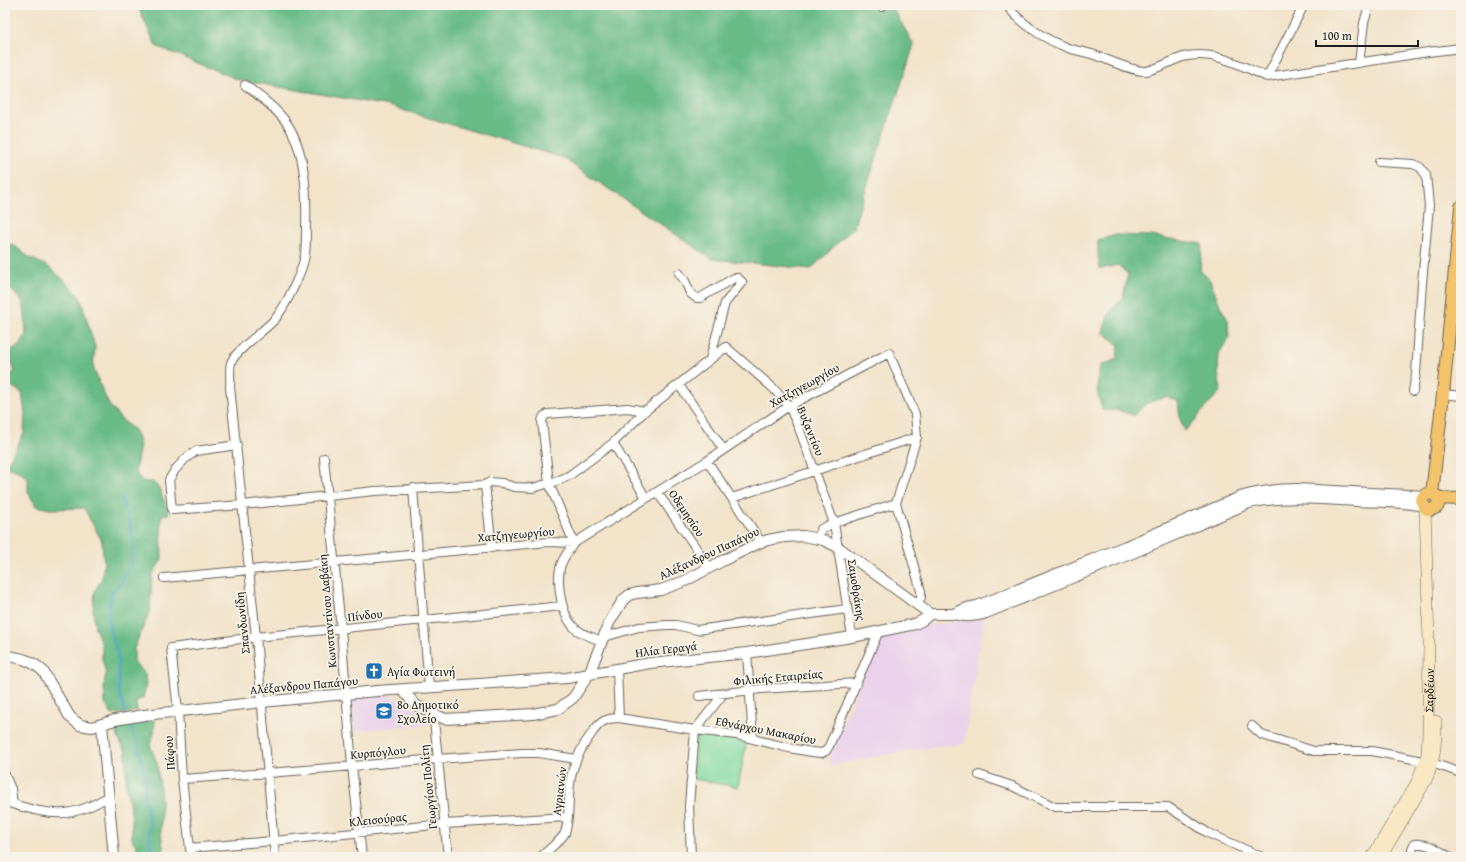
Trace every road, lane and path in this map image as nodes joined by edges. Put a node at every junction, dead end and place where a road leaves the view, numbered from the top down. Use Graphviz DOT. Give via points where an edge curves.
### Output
graph roads {
  1 [pos="1006,5"];
  2 [pos="1304,5"];
  3 [pos="1369,5"];
  4 [pos="1461,48"];
  5 [pos="1359,63"];
  6 [pos="1266,77"];
  7 [pos="245,85"];
  8 [pos="1379,162"];
  9 [pos="1461,207"];
  10 [pos="680,273"];
  11 [pos="1456,295"];
  12 [pos="710,359"];
  13 [pos="679,385"];
  14 [pos="1413,391"];
  15 [pos="1443,394"];
  16 [pos="1461,396"];
  17 [pos="789,406"];
  18 [pos="645,410"];
  19 [pos="917,437"];
  20 [pos="613,443"];
  21 [pos="237,445"];
  22 [pos="723,449"];
  23 [pos="324,458"];
  24 [pos="707,461"];
  25 [pos="814,472"];
  26 [pos="549,483"];
  27 [pos="485,485"];
  28 [pos="413,488"];
  29 [pos="657,492"];
  30 [pos="328,495"];
  31 [pos="646,498"];
  32 [pos="732,498"];
  33 [pos="1461,498"];
  34 [pos="1431,502"];
  35 [pos="896,503"];
  36 [pos="243,505"];
  37 [pos="1461,507"];
  38 [pos="834,522"];
  39 [pos="817,539"];
  40 [pos="761,542"];
  41 [pos="574,543"];
  42 [pos="838,547"];
  43 [pos="492,548"];
  44 [pos="419,554"];
  45 [pos="334,562"];
  46 [pos="710,568"];
  47 [pos="249,570"];
  48 [pos="164,578"];
  49 [pos="918,604"];
  50 [pos="562,606"];
  51 [pos="847,609"];
  52 [pos="930,614"];
  53 [pos="424,621"];
  54 [pos="341,629"];
  55 [pos="879,631"];
  56 [pos="256,637"];
  57 [pos="852,637"];
  58 [pos="603,639"];
  59 [pos="171,648"];
  60 [pos="747,653"];
  61 [pos="5,656"];
  62 [pos="616,669"];
  63 [pos="589,674"];
  64 [pos="856,683"];
  65 [pos="429,688"];
  66 [pos="402,690"];
  67 [pos="750,691"];
  68 [pos="724,693"];
  69 [pos="346,694"];
  70 [pos="699,696"];
  71 [pos="262,702"];
  72 [pos="178,711"];
  73 [pos="436,716"];
  74 [pos="619,718"];
  75 [pos="102,725"];
  76 [pos="1252,726"];
  77 [pos="695,730"];
  78 [pos="753,739"];
  79 [pos="437,759"];
  80 [pos="576,759"];
  81 [pos="1418,760"];
  82 [pos="1438,765"];
  83 [pos="352,766"];
  84 [pos="269,773"];
  85 [pos="1461,773"];
  86 [pos="5,775"];
  87 [pos="979,775"];
  88 [pos="182,779"];
  89 [pos="109,796"];
  90 [pos="5,802"];
  91 [pos="13,804"];
  92 [pos="567,817"];
  93 [pos="444,824"];
  94 [pos="360,833"];
  95 [pos="274,842"];
  96 [pos="190,848"];
  97 [pos="114,857"];
  98 [pos="191,857"];
  99 [pos="275,857"];
  100 [pos="362,857"];
  101 [pos="448,857"];
  102 [pos="541,857"];
  103 [pos="691,857"];
  104 [pos="1262,857"];
  105 [pos="1372,857"];
  106 [pos="1381,857"];
  107 [pos="1412,857"];
  108 [pos="1450,857"];
  1 -- 6 [label="street" via="1022,21 1048,40 1136,70 1146,71 1183,57 1204,54 1223,58"];
  2 -- 6 [label="street"];
  3 -- 5 [label="street"];
  4 -- 5 [label="street"];
  5 -- 6 [label="street"];
  7 -- 21 [label="street, Σπανδωνίδη" via="270,104 286,122 294,139 302,160 306,188 306,236 305,255 300,273 287,300 276,318 231,363 230,387"];
  8 -- 14 [label="street" via="1413,164 1420,167 1426,175 1429,206"];
  9 -- 11 [label="main road, Σαρδέων"];
  10 -- 12 [label="street" via="690,293 696,298 734,278 742,282 725,303"];
  11 -- 15 [label="main road, Σαρδέων"];
  12 -- 13 [label="street"];
  12 -- 17 [label="street, Βυζαντίου" via="726,347 773,388"];
  13 -- 18 [label="street"];
  13 -- 22 [label="street"];
  15 -- 16 [label="street"];
  15 -- 34 [label="main road, Σαρδέων"];
  17 -- 19 [label="street, Χατζηγεωργίου" via="890,353 916,414"];
  17 -- 22 [label="street, Χατζηγεωργίου"];
  17 -- 25 [label="street, Βυζαντίου"];
  18 -- 20 [label="street"];
  18 -- 26 [label="street" via="628,408 553,413 544,416 542,421"];
  19 -- 25 [label="street"];
  19 -- 35 [label="street"];
  20 -- 26 [label="street" via="570,475"];
  20 -- 31 [label="street"];
  21 -- 36 [label="street, Σπανδωνίδη"];
  21 -- 36 [label="street" via="196,451 185,459 169,480 172,510"];
  22 -- 24 [label="street, Χατζηγεωργίου"];
  23 -- 30 [label="street, Κωνσταντίνου Δαβάκη"];
  24 -- 29 [label="street, Χατζηγεωργίου"];
  24 -- 32 [label="street"];
  25 -- 32 [label="street"];
  25 -- 38 [label="street, Βυζαντίου"];
  26 -- 27 [label="street" via="533,488 490,482"];
  26 -- 41 [label="street"];
  27 -- 28 [label="street"];
  27 -- 43 [label="street"];
  28 -- 30 [label="street"];
  28 -- 44 [label="street"];
  29 -- 31 [label="street, Χατζηγεωργίου"];
  29 -- 46 [label="street, Οδεμησίου"];
  30 -- 36 [label="street"];
  30 -- 45 [label="street, Κωνσταντίνου Δαβάκη"];
  31 -- 41 [label="street, Χατζηγεωργίου"];
  32 -- 40 [label="street"];
  33 -- 34 [label="main road" via="1444,498"];
  34 -- 37 [label="main road"];
  34 -- 52 [label="street" via="1297,490 1277,489 1258,492 1240,497 977,606 953,614"];
  34 -- 105 [label="main road, Σαρδέων" via="1426,755 1417,782"];
  34 -- 106 [label="main road, Σαρδέων" via="1435,756 1424,784"];
  35 -- 38 [label="street"];
  35 -- 49 [label="street" via="921,591"];
  36 -- 47 [label="street, Σπανδωνίδη"];
  38 -- 39 [label="street" via="822,529"];
  38 -- 42 [label="street, Βυζαντίου"];
  39 -- 40 [label="street, Αλέξανδρου Παπάγου" via="793,536"];
  39 -- 42 [label="street, Αλέξανδρου Παπάγου"];
  40 -- 46 [label="street, Αλέξανδρου Παπάγου"];
  41 -- 43 [label="street, Χατζηγεωργίου" via="549,542"];
  41 -- 50 [label="street" via="560,567"];
  42 -- 49 [label="street, Αλέξανδρου Παπάγου"];
  42 -- 51 [label="street, Σαμοθράκης"];
  43 -- 44 [label="street, Χατζηγεωργίου"];
  44 -- 45 [label="street, Χατζηγεωργίου"];
  44 -- 53 [label="street"];
  45 -- 47 [label="street, Χατζηγεωργίου"];
  45 -- 54 [label="street, Κωνσταντίνου Δαβάκη"];
  46 -- 58 [label="street, Αλέξανδρου Παπάγου" via="661,590 629,595 617,608"];
  47 -- 48 [label="street, Χατζηγεωργίου"];
  47 -- 56 [label="street, Σπανδωνίδη"];
  49 -- 52 [label="street, Αλέξανδρου Παπάγου"];
  50 -- 53 [label="street, Πίνδου"];
  50 -- 58 [label="street" via="572,625 580,632"];
  51 -- 57 [label="street, Σαμοθράκης"];
  51 -- 58 [label="street" via="697,630 676,624 639,627"];
  52 -- 55 [label="street, Ηλία Γεραγά" via="916,624"];
  53 -- 54 [label="street, Πίνδου"];
  53 -- 65 [label="street"];
  54 -- 56 [label="street, Πίνδου"];
  54 -- 69 [label="street, Κωνσταντίνου Δαβάκη"];
  55 -- 57 [label="street, Ηλία Γεραγά"];
  55 -- 64 [label="street, Εθνάρχου Μακαρίου"];
  56 -- 59 [label="street, Πίνδου"];
  56 -- 71 [label="street, Σπανδωνίδη"];
  57 -- 60 [label="street, Ηλία Γεραγά"];
  58 -- 63 [label="street, Αλέξανδρου Παπάγου"];
  59 -- 72 [label="street, Πάφου"];
  60 -- 62 [label="street, Ηλία Γεραγά"];
  60 -- 67 [label="street"];
  61 -- 75 [label="street, Αλέξανδρου Παπάγου" via="28,660 40,668 76,723 85,727"];
  62 -- 63 [label="street, Ηλία Γεραγά"];
  62 -- 74 [label="street"];
  63 -- 65 [label="street, Ηλία Γεραγά" via="567,678"];
  63 -- 73 [label="street, Αλέξανδρου Παπάγου" via="573,698 558,709 533,714 446,719"];
  64 -- 67 [label="street, Φιλικής Εταιρείας"];
  64 -- 78 [label="street, Εθνάρχου Μακαρίου" via="826,751 821,753 789,748"];
  65 -- 66 [label="street, Ηλία Γεραγά"];
  66 -- 69 [label="street, Αλέξανδρου Παπάγου"];
  66 -- 73 [label="street, Αλέξανδρου Παπάγου" via="417,706"];
  67 -- 68 [label="street, Φιλικής Εταιρείας"];
  67 -- 78 [label="street"];
  68 -- 70 [label="street"];
  68 -- 77 [label="street, Φιλικής Εταιρείας"];
  69 -- 71 [label="street, Αλέξανδρου Παπάγου"];
  69 -- 83 [label="street, Κωνσταντίνου Δαβάκη"];
  71 -- 72 [label="street, Αλέξανδρου Παπάγου"];
  71 -- 84 [label="street, Σπανδωνίδη"];
  72 -- 75 [label="street, Αλέξανδρου Παπάγου" via="116,720"];
  72 -- 88 [label="street, Πάφου"];
  73 -- 79 [label="street, Γεωργίου Πολίτη" via="434,720"];
  74 -- 77 [label="street, Εθνάρχου Μακαρίου"];
  74 -- 80 [label="street, Αγριανών" via="604,720 598,725"];
  75 -- 89 [label="street"];
  76 -- 81 [label="street" via="1262,735 1314,751 1372,751"];
  77 -- 78 [label="street, Εθνάρχου Μακαρίου"];
  77 -- 103 [label="street" via="689,806"];
  79 -- 80 [label="street, Κυρπόγλου" via="539,753"];
  79 -- 83 [label="street, Κυρπόγλου"];
  79 -- 93 [label="street, Γεωργίου Πολίτη"];
  80 -- 92 [label="street, Αγριανών" via="570,783"];
  82 -- 85 [label="street"];
  83 -- 84 [label="street, Κυρπόγλου"];
  83 -- 94 [label="street, Κωνσταντίνου Δαβάκη"];
  84 -- 88 [label="street, Κυρπόγλου"];
  84 -- 95 [label="street, Σπανδωνίδη"];
  86 -- 91 [label="street"];
  87 -- 104 [label="street" via="1012,786 1055,807 1168,807 1208,833"];
  88 -- 96 [label="street, Πάφου"];
  89 -- 91 [label="street" via="94,805 69,814 45,812"];
  89 -- 97 [label="street"];
  90 -- 91 [label="street"];
  92 -- 93 [label="street, Κλεισούρας"];
  92 -- 102 [label="street, Αγριανών" via="563,836"];
  93 -- 94 [label="street, Κλεισούρας"];
  93 -- 101 [label="street, Γεωργίου Πολίτη"];
  94 -- 95 [label="street, Κλεισούρας"];
  94 -- 100 [label="street, Κωνσταντίνου Δαβάκη"];
  95 -- 96 [label="street, Κλεισούρας"];
  95 -- 99 [label="street, Σπανδωνίδη"];
  96 -- 98 [label="street, Πάφου"];
  107 -- 108 [label="street" via="1414,844 1420,843"];
}
